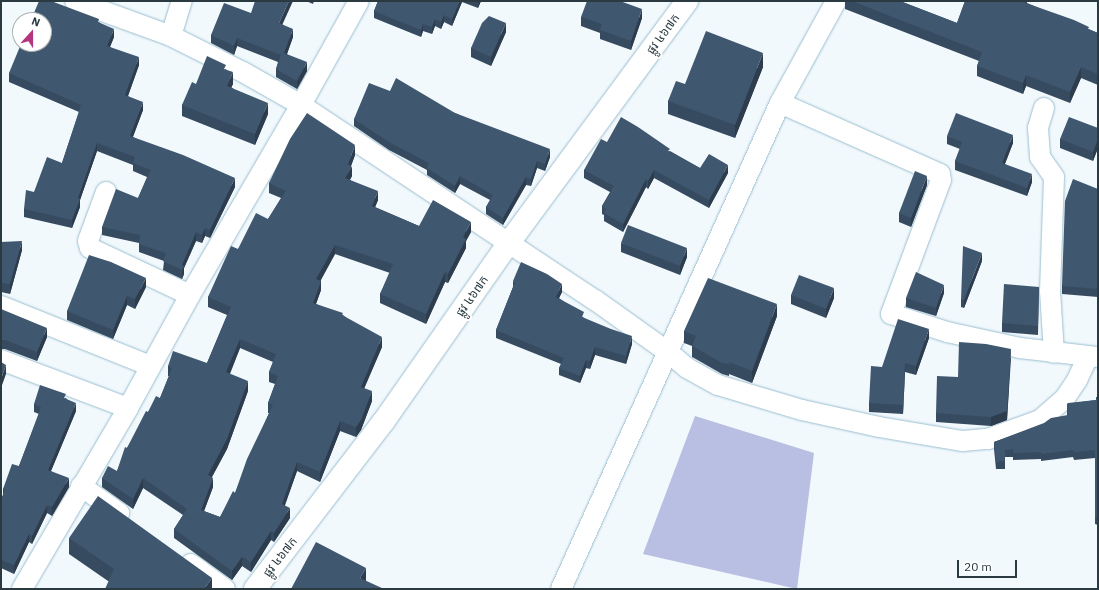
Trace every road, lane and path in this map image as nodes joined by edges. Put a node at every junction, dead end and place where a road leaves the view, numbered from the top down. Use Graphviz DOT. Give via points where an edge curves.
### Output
graph roads {
  1 [pos="75,1"];
  2 [pos="182,1"];
  3 [pos="359,1"];
  4 [pos="687,1"];
  5 [pos="836,1"];
  6 [pos="172,36"];
  7 [pos="780,103"];
  8 [pos="301,105"];
  9 [pos="1044,108"];
  10 [pos="106,192"];
  11 [pos="508,244"];
  12 [pos="190,295"];
  13 [pos="1,306"];
  14 [pos="668,352"];
  15 [pos="1054,352"];
  16 [pos="1093,357"];
  17 [pos="1,360"];
  18 [pos="150,366"];
  19 [pos="128,408"];
  20 [pos="81,486"];
  21 [pos="131,522"];
  22 [pos="175,553"];
  23 [pos="22,589"];
  24 [pos="225,589"];
  25 [pos="255,589"];
  26 [pos="562,589"];
  1 -- 6 [label="street"];
  2 -- 6 [label="street"];
  3 -- 8 [label="street"];
  4 -- 11 [label="street, ផ្លូវ ៤៦៧ក"];
  5 -- 7 [label="street"];
  6 -- 8 [label="street"];
  7 -- 14 [label="street"];
  7 -- 15 [label="street" via="940,174 941,180 891,314 947,332 1020,348"];
  8 -- 11 [label="street"];
  8 -- 12 [label="street"];
  9 -- 15 [label="street" via="1038,128 1040,157 1054,177 1050,291"];
  10 -- 12 [label="street" via="88,241 90,248"];
  11 -- 14 [label="street"];
  11 -- 25 [label="street, ផ្លូវ ៤៦៧ក" via="384,421"];
  12 -- 18 [label="street"];
  13 -- 18 [label="street"];
  14 -- 16 [label="street" via="687,368 718,386 802,410 879,427 963,441 988,439 1040,420 1064,398"];
  14 -- 26 [label="street"];
  15 -- 16 [label="street"];
  17 -- 19 [label="street"];
  18 -- 19 [label="street"];
  19 -- 20 [label="street"];
  20 -- 21 [label="street"];
  20 -- 23 [label="street"];
  22 -- 24 [label="street"];
}
